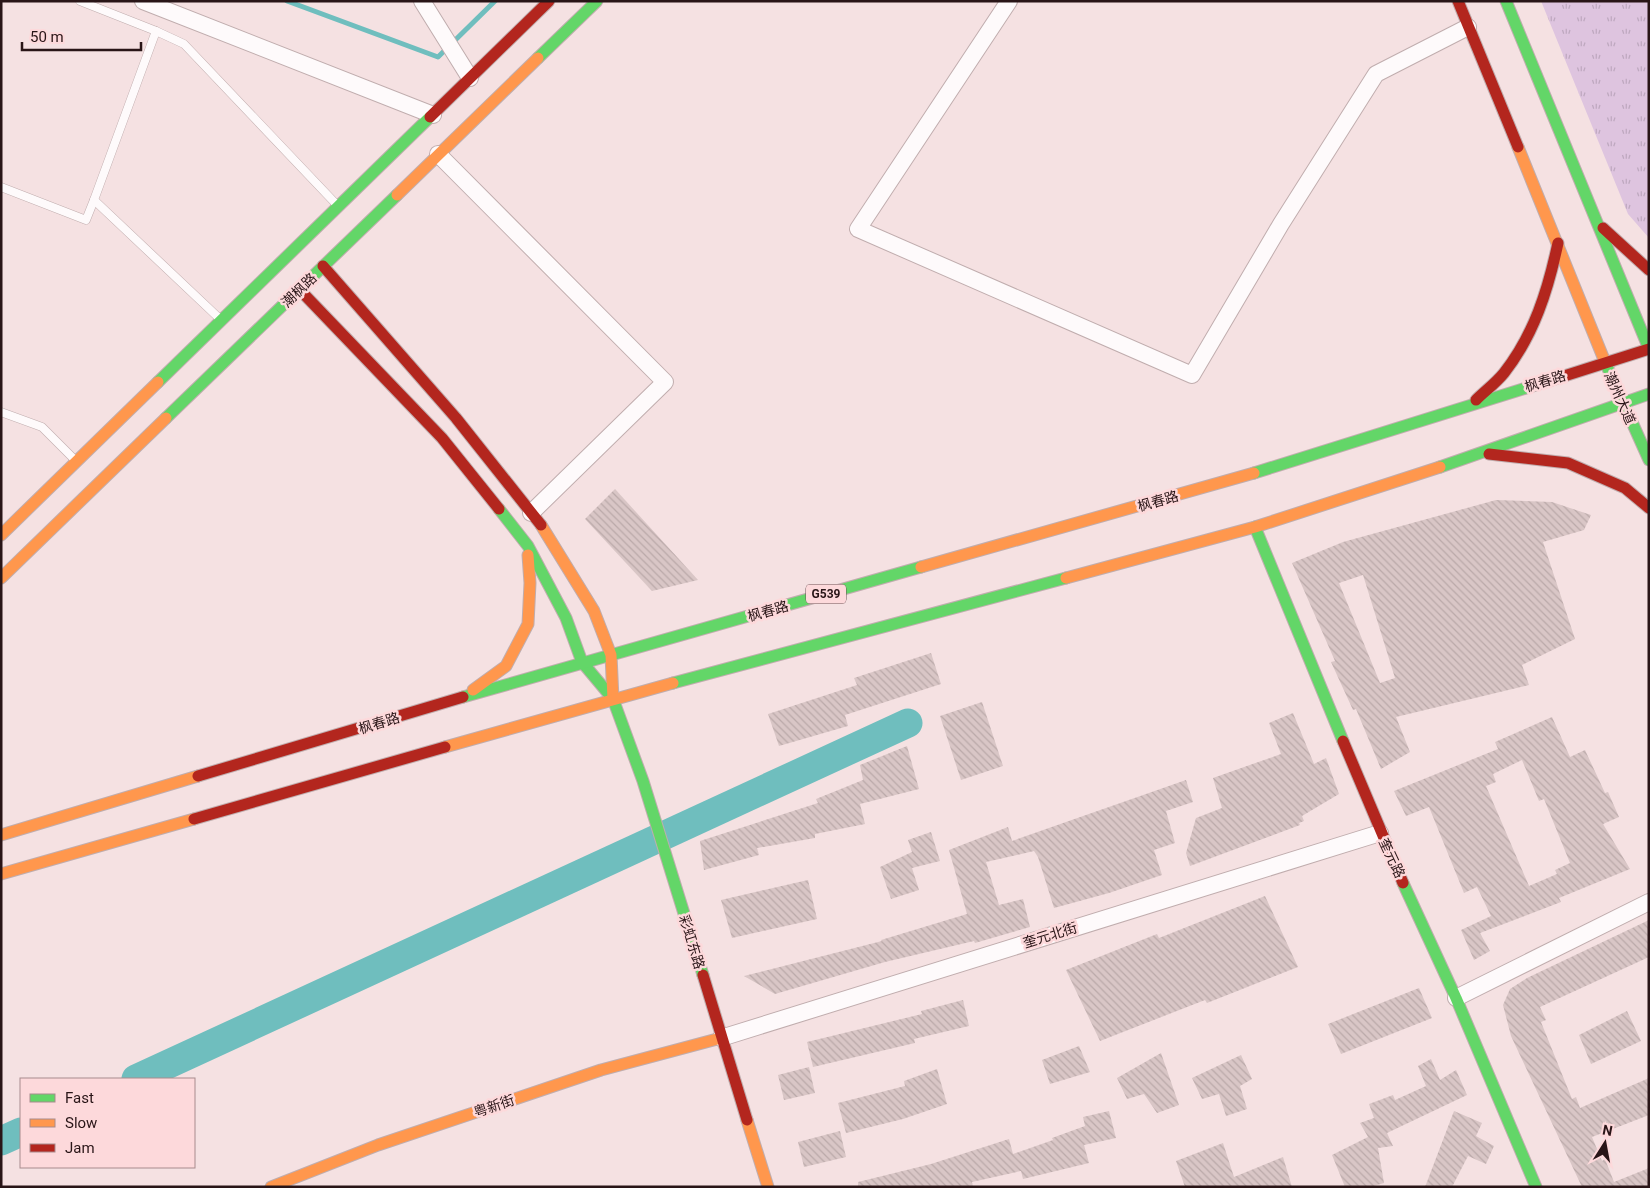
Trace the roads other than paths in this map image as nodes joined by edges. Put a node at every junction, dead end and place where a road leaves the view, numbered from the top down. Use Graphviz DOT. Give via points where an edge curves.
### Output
graph roads {
  1 [pos="80,1"];
  2 [pos="143,1"];
  3 [pos="422,1"];
  4 [pos="549,1"];
  5 [pos="597,1"];
  6 [pos="1009,1"];
  7 [pos="1458,1"];
  8 [pos="1506,1"];
  9 [pos="1468,27"];
  10 [pos="156,31"];
  11 [pos="470,78"];
  12 [pos="433,115"];
  13 [pos="438,154"];
  14 [pos="1,187"];
  15 [pos="94,200"];
  16 [pos="338,206"];
  17 [pos="1599,224"];
  18 [pos="1558,243"];
  19 [pos="323,266"];
  20 [pos="1649,270"];
  21 [pos="299,289"];
  22 [pos="221,320"];
  23 [pos="1649,349"];
  24 [pos="1605,362"];
  25 [pos="1649,394"];
  26 [pos="1622,404"];
  27 [pos="1470,405"];
  28 [pos="1,412"];
  29 [pos="1482,454"];
  30 [pos="1649,460"];
  31 [pos="76,462"];
  32 [pos="1649,508"];
  33 [pos="531,512"];
  34 [pos="1255,527"];
  35 [pos="1,535"];
  36 [pos="528,546"];
  37 [pos="1,578"];
  38 [pos="611,655"];
  39 [pos="582,662"];
  40 [pos="462,698"];
  41 [pos="613,700"];
  42 [pos="1380,832"];
  43 [pos="1,835"];
  44 [pos="1,874"];
  45 [pos="1649,902"];
  46 [pos="1456,998"];
  47 [pos="721,1038"];
  48 [pos="271,1187"];
  49 [pos="768,1187"];
  50 [pos="1536,1187"];
  1 -- 10 [label="lane"];
  2 -- 12 [label="street"];
  3 -- 11 [label="street"];
  4 -- 11 [label="main road"];
  5 -- 13 [label="main road, 潮枫路"];
  6 -- 9 [label="street" via="858,229 1192,375 1376,74"];
  7 -- 9 [label="main road, 潮州大道"];
  8 -- 17 [label="main road"];
  9 -- 18 [label="main road, 潮州大道"];
  10 -- 15 [label="lane"];
  10 -- 16 [label="lane" via="184,44"];
  11 -- 12 [label="main road"];
  12 -- 16 [label="main road"];
  13 -- 19 [label="main road, 潮枫路"];
  13 -- 33 [label="street" via="665,382"];
  14 -- 15 [label="lane" via="86,220"];
  15 -- 22 [label="lane"];
  16 -- 22 [label="main road"];
  17 -- 20 [label="main road"];
  17 -- 23 [label="main road"];
  18 -- 24 [label="main road, 潮州大道"];
  18 -- 27 [label="main road" via="1548,289 1526,340 1503,374"];
  19 -- 21 [label="main road, 潮枫路"];
  19 -- 33 [label="main road" via="456,418"];
  21 -- 36 [label="main road" via="442,438"];
  21 -- 37 [label="main road, 潮枫路"];
  22 -- 31 [label="main road"];
  23 -- 24 [label="main road, 枫春路 / G539"];
  24 -- 26 [label="main road, 潮州大道"];
  24 -- 27 [label="main road, 枫春路 / G539"];
  25 -- 26 [label="main road"];
  26 -- 29 [label="main road"];
  26 -- 30 [label="main road, 潮州大道"];
  27 -- 38 [label="main road, 枫春路 / G539" via="1232,480"];
  28 -- 31 [label="lane" via="42,427"];
  29 -- 32 [label="main road" via="1568,463 1625,488"];
  29 -- 34 [label="main road"];
  31 -- 35 [label="main road"];
  33 -- 38 [label="main road" via="594,611"];
  34 -- 41 [label="main road"];
  34 -- 42 [label="main road, 奎元路"];
  36 -- 39 [label="main road" via="566,618"];
  36 -- 40 [label="main road" via="528,624 506,666"];
  38 -- 39 [label="main road, 枫春路 / G539"];
  38 -- 41 [label="main road"];
  39 -- 40 [label="main road, 枫春路 / G539"];
  39 -- 41 [label="main road"];
  40 -- 43 [label="main road, 枫春路 / G539"];
  41 -- 44 [label="main road"];
  41 -- 47 [label="main road, 彩虹东路" via="643,780"];
  42 -- 46 [label="main road, 奎元路"];
  42 -- 47 [label="street, 奎元北街"];
  45 -- 46 [label="street"];
  46 -- 50 [label="main road, 奎元路"];
  47 -- 48 [label="main road, 粤新街" via="600,1070 378,1145"];
  47 -- 49 [label="main road, 彩虹东路"];
}
